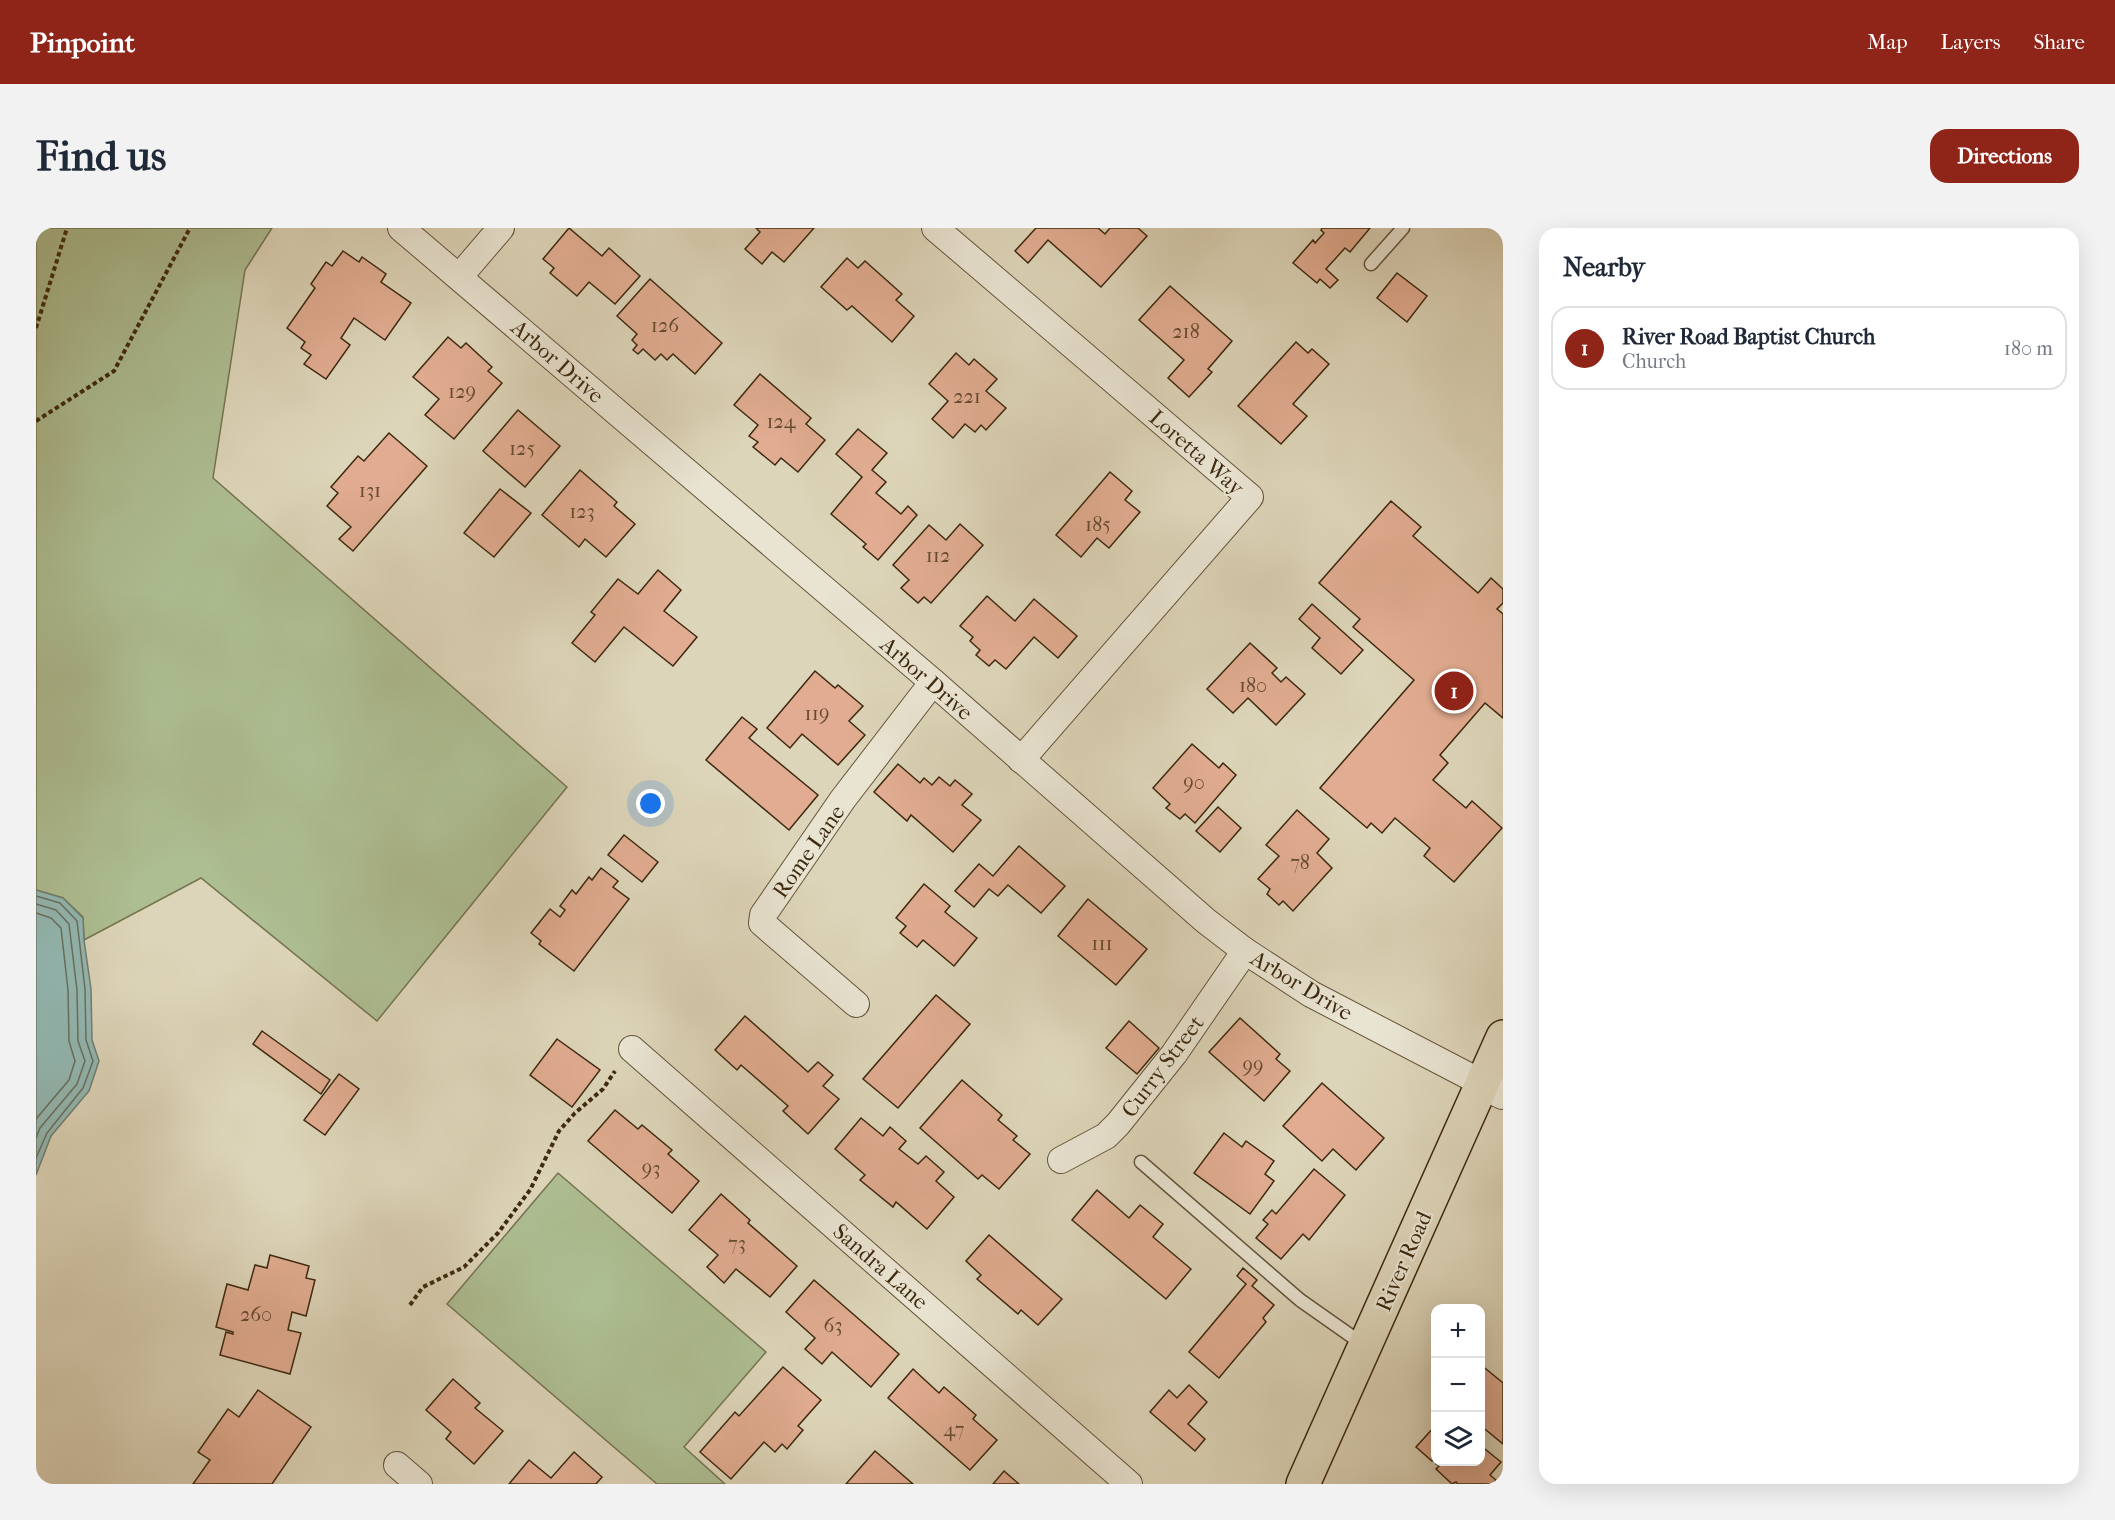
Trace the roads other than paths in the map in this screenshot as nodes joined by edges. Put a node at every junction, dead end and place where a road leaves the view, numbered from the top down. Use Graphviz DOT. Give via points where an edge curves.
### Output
graph roads {
  1 [pos="401,228"];
  2 [pos="501,228"];
  3 [pos="936,228"];
  4 [pos="1402,228"];
  5 [pos="1371,264"];
  6 [pos="459,277"];
  7 [pos="933,682"];
  8 [pos="1021,760"];
  9 [pos="1245,951"];
  10 [pos="856,1004"];
  11 [pos="1503,1037"];
  12 [pos="632,1049"];
  13 [pos="1493,1088"];
  14 [pos="1061,1160"];
  15 [pos="1141,1162"];
  16 [pos="1365,1346"];
  17 [pos="397,1465"];
  18 [pos="419,1484"];
  19 [pos="1129,1484"];
  20 [pos="1303,1484"];
  1 -- 6 [label="street, Arbor Drive"];
  2 -- 6 [label="street"];
  3 -- 8 [label="street, Loretta Way" via="1250,497"];
  4 -- 5 [label="lane"];
  6 -- 7 [label="street, Arbor Drive"];
  7 -- 8 [label="street, Arbor Drive"];
  7 -- 10 [label="street, Rome Lane" via="843,799 763,915 762,923"];
  8 -- 9 [label="street, Arbor Drive"];
  9 -- 13 [label="street, Arbor Drive" via="1311,994"];
  9 -- 14 [label="street, Curry Street" via="1174,1054 1118,1124 1106,1136"];
  11 -- 13 [label="main road, River Road"];
  12 -- 19 [label="street, Sandra Lane"];
  13 -- 16 [label="main road, River Road"];
  15 -- 16 [label="lane" via="1300,1300"];
  16 -- 20 [label="main road, River Road"];
  17 -- 18 [label="street"];
}
